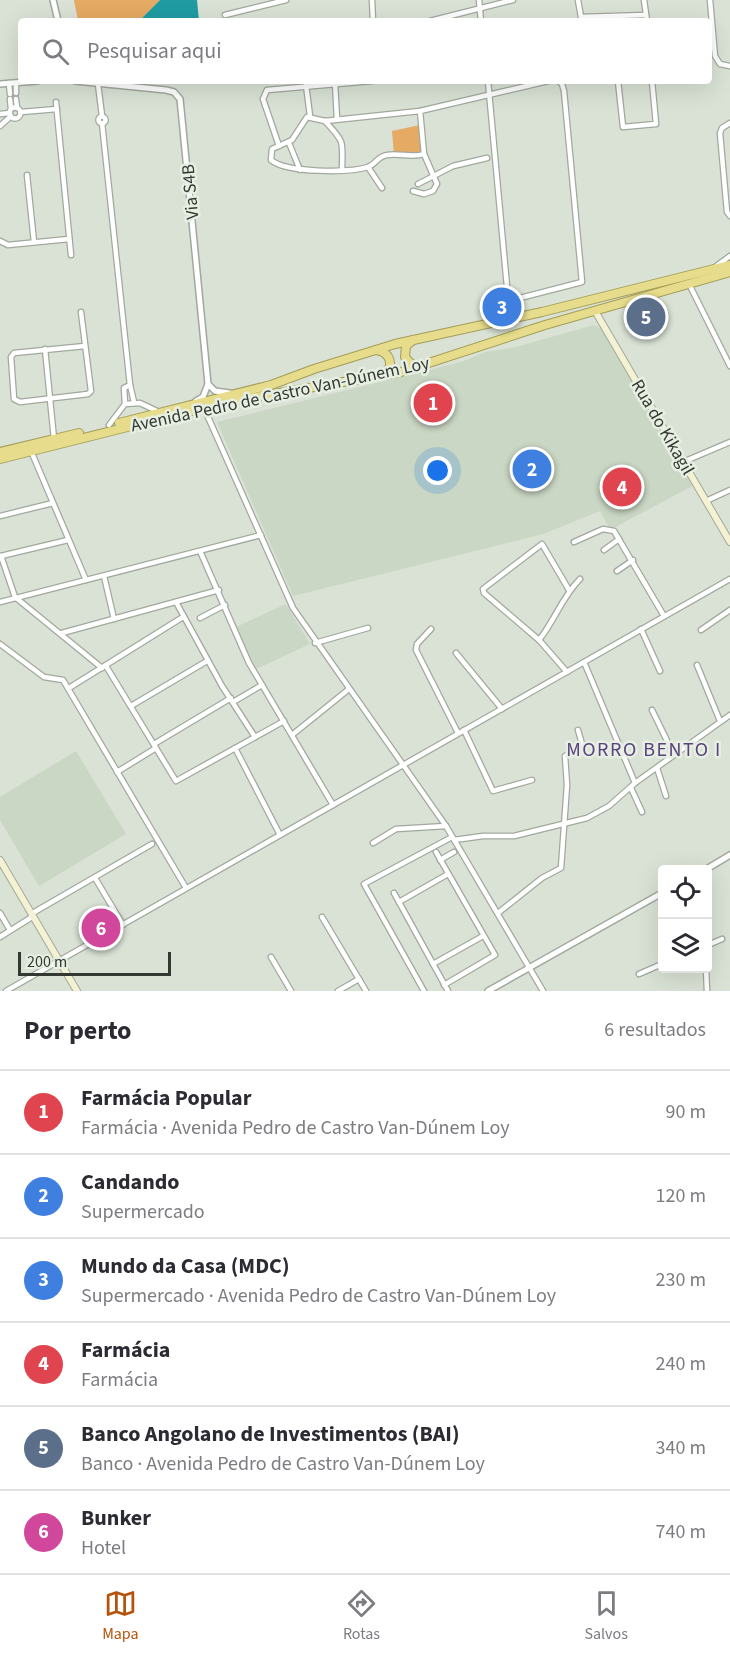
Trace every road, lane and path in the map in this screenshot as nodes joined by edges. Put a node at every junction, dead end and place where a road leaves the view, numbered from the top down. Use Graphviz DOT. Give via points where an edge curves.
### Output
graph roads {
  1 [pos="53,0"];
  2 [pos="286,0"];
  3 [pos="372,0"];
  4 [pos="479,0"];
  5 [pos="513,0"];
  6 [pos="578,0"];
  7 [pos="645,0"];
  8 [pos="710,0"];
  9 [pos="480,8"];
  10 [pos="225,15"];
  11 [pos="57,18"];
  12 [pos="373,18"];
  13 [pos="442,18"];
  14 [pos="481,18"];
  15 [pos="601,18"];
  16 [pos="647,18"];
  17 [pos="712,18"];
  18 [pos="712,22"];
  19 [pos="730,66"];
  20 [pos="12,83"];
  21 [pos="18,83"];
  22 [pos="0,84"];
  23 [pos="98,84"];
  24 [pos="320,84"];
  25 [pos="335,84"];
  26 [pos="488,84"];
  27 [pos="535,84"];
  28 [pos="562,84"];
  29 [pos="618,84"];
  30 [pos="652,84"];
  31 [pos="306,85"];
  32 [pos="489,95"];
  33 [pos="57,102"];
  34 [pos="57,109"];
  35 [pos="420,111"];
  36 [pos="14,112"];
  37 [pos="0,114"];
  38 [pos="310,116"];
  39 [pos="337,119"];
  40 [pos="325,121"];
  41 [pos="730,123"];
  42 [pos="0,126"];
  43 [pos="289,143"];
  44 [pos="279,146"];
  45 [pos="424,154"];
  46 [pos="487,158"];
  47 [pos="368,167"];
  48 [pos="342,169"];
  49 [pos="300,170"];
  50 [pos="435,175"];
  51 [pos="27,176"];
  52 [pos="418,184"];
  53 [pos="382,188"];
  54 [pos="413,191"];
  55 [pos="730,216"];
  56 [pos="69,239"];
  57 [pos="0,241"];
  58 [pos="34,242"];
  59 [pos="71,255"];
  60 [pos="730,256"];
  61 [pos="730,265"];
  62 [pos="711,270"];
  63 [pos="730,272"];
  64 [pos="689,284"];
  65 [pos="508,301"];
  66 [pos="596,311"];
  67 [pos="81,312"];
  68 [pos="510,319"];
  69 [pos="414,339"];
  70 [pos="85,346"];
  71 [pos="45,349"];
  72 [pos="373,350"];
  73 [pos="422,366"];
  74 [pos="730,366"];
  75 [pos="380,376"];
  76 [pos="208,384"];
  77 [pos="130,385"];
  78 [pos="245,391"];
  79 [pos="50,400"];
  80 [pos="134,402"];
  81 [pos="125,404"];
  82 [pos="175,408"];
  83 [pos="204,408"];
  84 [pos="159,412"];
  85 [pos="109,425"];
  86 [pos="54,439"];
  87 [pos="730,441"];
  88 [pos="32,451"];
  89 [pos="0,452"];
  90 [pos="0,459"];
  91 [pos="683,462"];
  92 [pos="730,490"];
  93 [pos="706,501"];
  94 [pos="53,504"];
  95 [pos="0,516"];
  96 [pos="261,535"];
  97 [pos="619,539"];
  98 [pos="68,540"];
  99 [pos="574,542"];
  100 [pos="730,542"];
  101 [pos="604,550"];
  102 [pos="200,551"];
  103 [pos="1,556"];
  104 [pos="633,560"];
  105 [pos="617,571"];
  106 [pos="104,576"];
  107 [pos="580,579"];
  108 [pos="730,579"];
  109 [pos="86,580"];
  110 [pos="219,590"];
  111 [pos="569,590"];
  112 [pos="15,597"];
  113 [pos="0,602"];
  114 [pos="176,602"];
  115 [pos="225,604"];
  116 [pos="730,610"];
  117 [pos="664,616"];
  118 [pos="183,617"];
  119 [pos="200,618"];
  120 [pos="114,619"];
  121 [pos="368,628"];
  122 [pos="431,629"];
  123 [pos="640,629"];
  124 [pos="701,630"];
  125 [pos="62,633"];
  126 [pos="539,640"];
  127 [pos="315,643"];
  128 [pos="0,644"];
  129 [pos="456,653"];
  130 [pos="207,661"];
  131 [pos="584,662"];
  132 [pos="696,665"];
  133 [pos="104,667"];
  134 [pos="660,671"];
  135 [pos="567,672"];
  136 [pos="262,685"];
  137 [pos="69,688"];
  138 [pos="349,689"];
  139 [pos="232,700"];
  140 [pos="131,706"];
  141 [pos="502,709"];
  142 [pos="652,710"];
  143 [pos="730,715"];
  144 [pos="284,721"];
  145 [pos="720,721"];
  146 [pos="464,730"];
  147 [pos="578,730"];
  148 [pos="458,733"];
  149 [pos="292,735"];
  150 [pos="255,737"];
  151 [pos="155,746"];
  152 [pos="235,748"];
  153 [pos="674,755"];
  154 [pos="403,764"];
  155 [pos="657,768"];
  156 [pos="117,772"];
  157 [pos="532,780"];
  158 [pos="635,783"];
  159 [pos="631,788"];
  160 [pos="666,796"];
  161 [pos="333,805"];
  162 [pos="642,812"];
  163 [pos="564,824"];
  164 [pos="446,826"];
  165 [pos="280,835"];
  166 [pos="453,839"];
  167 [pos="373,843"];
  168 [pos="153,844"];
  169 [pos="435,852"];
  170 [pos="454,852"];
  171 [pos="730,855"];
  172 [pos="440,860"];
  173 [pos="1,865"];
  174 [pos="712,866"];
  175 [pos="448,874"];
  176 [pos="95,878"];
  177 [pos="186,888"];
  178 [pos="394,892"];
  179 [pos="658,896"];
  180 [pos="399,902"];
  181 [pos="0,913"];
  182 [pos="498,913"];
  183 [pos="31,916"];
  184 [pos="322,917"];
  185 [pos="123,925"];
  186 [pos="10,930"];
  187 [pos="0,936"];
  188 [pos="483,936"];
  189 [pos="722,939"];
  190 [pos="712,943"];
  191 [pos="271,957"];
  192 [pos="58,962"];
  193 [pos="433,964"];
  194 [pos="658,966"];
  195 [pos="528,968"];
  196 [pos="706,973"];
  197 [pos="639,974"];
  198 [pos="359,979"];
  199 [pos="444,985"];
  200 [pos="6,991"];
  201 [pos="77,991"];
  202 [pos="291,991"];
  203 [pos="338,991"];
  204 [pos="366,991"];
  205 [pos="424,991"];
  206 [pos="448,991"];
  207 [pos="488,991"];
  208 [pos="543,991"];
  209 [pos="707,991"];
  1 -- 11 [label="street"];
  2 -- 10 [label="street"];
  3 -- 12 [label="street"];
  4 -- 9 [label="street"];
  5 -- 9 [label="street"];
  6 -- 15 [label="street" via="579,16"];
  7 -- 16 [label="street"];
  8 -- 17 [label="street"];
  9 -- 13 [label="street"];
  9 -- 14 [label="street"];
  18 -- 19 [label="street" via="715,56 720,64"];
  20 -- 21 [label="street"];
  20 -- 22 [label="street"];
  20 -- 36 [label="street"];
  23 -- 76 [label="street, Via S4B" via="165,90 180,99"];
  23 -- 77 [label="street"];
  24 -- 31 [label="street"];
  25 -- 39 [label="street"];
  26 -- 32 [label="street"];
  27 -- 32 [label="street"];
  28 -- 65 [label="street" via="582,282"];
  29 -- 30 [label="street" via="623,127 656,124"];
  31 -- 38 [label="street"];
  31 -- 44 [label="street" via="271,87 264,93"];
  32 -- 35 [label="street"];
  32 -- 65 [label="street"];
  33 -- 34 [label="street"];
  34 -- 36 [label="street"];
  34 -- 56 [label="street"];
  35 -- 39 [label="street"];
  35 -- 45 [label="street"];
  36 -- 37 [label="street"];
  36 -- 42 [label="street"];
  38 -- 40 [label="street"];
  38 -- 43 [label="street"];
  39 -- 40 [label="street"];
  40 -- 48 [label="street" via="343,143"];
  41 -- 55 [label="street" via="720,133"];
  43 -- 44 [label="street"];
  43 -- 49 [label="street"];
  44 -- 49 [label="street" via="270,152 271,160"];
  45 -- 47 [label="street" via="383,156"];
  45 -- 50 [label="street"];
  46 -- 50 [label="street"];
  47 -- 48 [label="street"];
  47 -- 53 [label="street"];
  48 -- 49 [label="street"];
  50 -- 52 [label="street"];
  50 -- 54 [label="street" via="433,191"];
  51 -- 58 [label="street"];
  56 -- 58 [label="street"];
  56 -- 59 [label="street"];
  57 -- 58 [label="street" via="8,245"];
  60 -- 62 [label="street"];
  61 -- 62 [label="highway, Avenida Pedro de Castro Van-Dúnem Loy"];
  62 -- 68 [label="highway, Avenida Pedro de Castro Van-Dúnem Loy"];
  63 -- 64 [label="highway, Avenida Pedro de Castro Van-Dúnem Loy"];
  64 -- 66 [label="highway, Avenida Pedro de Castro Van-Dúnem Loy"];
  64 -- 74 [label="street"];
  65 -- 68 [label="street"];
  66 -- 73 [label="highway, Avenida Pedro de Castro Van-Dúnem Loy"];
  66 -- 91 [label="main road, Rua do Kikagil"];
  67 -- 70 [label="street"];
  68 -- 69 [label="highway, Avenida Pedro de Castro Van-Dúnem Loy"];
  69 -- 72 [label="highway, Avenida Pedro de Castro Van-Dúnem Loy"];
  69 -- 73 [label="highway" via="406,346 405,357 412,365"];
  70 -- 71 [label="street"];
  70 -- 79 [label="street" via="91,391 85,396"];
  71 -- 79 [label="street"];
  71 -- 79 [label="street" via="14,353 11,357 14,395 20,402"];
  72 -- 75 [label="highway" via="384,351 390,361 388,372"];
  72 -- 78 [label="highway, Avenida Pedro de Castro Van-Dúnem Loy"];
  73 -- 75 [label="highway, Avenida Pedro de Castro Van-Dúnem Loy"];
  75 -- 83 [label="highway, Avenida Pedro de Castro Van-Dúnem Loy"];
  76 -- 78 [label="street" via="219,393"];
  76 -- 82 [label="street" via="200,399"];
  77 -- 80 [label="street"];
  77 -- 81 [label="street" via="124,388"];
  78 -- 82 [label="highway, Avenida Pedro de Castro Van-Dúnem Loy"];
  79 -- 86 [label="street"];
  80 -- 81 [label="street"];
  80 -- 84 [label="street"];
  81 -- 85 [label="street"];
  82 -- 84 [label="highway, Avenida Pedro de Castro Van-Dúnem Loy"];
  83 -- 88 [label="highway, Avenida Pedro de Castro Van-Dúnem Loy"];
  83 -- 96 [label="street"];
  84 -- 85 [label="highway, Avenida Pedro de Castro Van-Dúnem Loy"];
  85 -- 86 [label="highway, Avenida Pedro de Castro Van-Dúnem Loy"];
  86 -- 89 [label="highway, Avenida Pedro de Castro Van-Dúnem Loy"];
  87 -- 91 [label="street"];
  88 -- 90 [label="highway, Avenida Pedro de Castro Van-Dúnem Loy"];
  88 -- 94 [label="street"];
  91 -- 93 [label="main road, Rua do Kikagil"];
  92 -- 93 [label="street"];
  93 -- 100 [label="main road, Rua do Kikagil"];
  94 -- 95 [label="street"];
  94 -- 98 [label="street"];
  96 -- 102 [label="street"];
  96 -- 127 [label="street" via="293,608"];
  97 -- 99 [label="street" via="614,531 603,529"];
  97 -- 101 [label="street"];
  97 -- 104 [label="street"];
  98 -- 103 [label="street"];
  98 -- 109 [label="street"];
  102 -- 106 [label="street"];
  102 -- 110 [label="street"];
  103 -- 112 [label="street"];
  104 -- 105 [label="street"];
  104 -- 117 [label="street"];
  106 -- 109 [label="street"];
  106 -- 120 [label="street"];
  107 -- 111 [label="street"];
  108 -- 117 [label="street"];
  109 -- 112 [label="street"];
  110 -- 114 [label="street"];
  110 -- 115 [label="street"];
  111 -- 126 [label="street" via="554,622"];
  111 -- 126 [label="street" via="542,544 484,587 484,593"];
  112 -- 113 [label="street"];
  112 -- 125 [label="street"];
  114 -- 118 [label="street"];
  114 -- 120 [label="street"];
  115 -- 119 [label="street"];
  115 -- 136 [label="street"];
  116 -- 124 [label="street"];
  117 -- 123 [label="street"];
  118 -- 130 [label="street"];
  118 -- 133 [label="street"];
  120 -- 125 [label="street"];
  121 -- 127 [label="street"];
  122 -- 148 [label="street" via="416,650"];
  123 -- 131 [label="street"];
  123 -- 134 [label="street"];
  125 -- 133 [label="street"];
  126 -- 135 [label="street"];
  127 -- 138 [label="street"];
  128 -- 137 [label="street" via="44,677 60,678"];
  129 -- 141 [label="street"];
  130 -- 139 [label="street"];
  130 -- 140 [label="street"];
  131 -- 135 [label="street"];
  131 -- 158 [label="street"];
  132 -- 145 [label="street"];
  133 -- 137 [label="street"];
  133 -- 140 [label="street"];
  135 -- 141 [label="street"];
  136 -- 139 [label="street"];
  136 -- 144 [label="street"];
  137 -- 156 [label="street"];
  138 -- 149 [label="street"];
  138 -- 154 [label="street"];
  139 -- 150 [label="street"];
  139 -- 151 [label="street"];
  140 -- 151 [label="street"];
  141 -- 146 [label="street"];
  142 -- 153 [label="street"];
  143 -- 145 [label="street"];
  144 -- 149 [label="street"];
  144 -- 150 [label="street"];
  145 -- 153 [label="street"];
  146 -- 148 [label="street"];
  146 -- 157 [label="street" via="493,791"];
  147 -- 163 [label="street" via="582,744 566,756"];
  148 -- 154 [label="street"];
  149 -- 161 [label="street"];
  150 -- 152 [label="street"];
  151 -- 152 [label="street" via="176,782"];
  151 -- 156 [label="street"];
  152 -- 165 [label="street"];
  153 -- 155 [label="street"];
  154 -- 161 [label="street"];
  154 -- 164 [label="street"];
  155 -- 158 [label="street"];
  155 -- 160 [label="street"];
  156 -- 177 [label="street"];
  158 -- 159 [label="street"];
  159 -- 162 [label="street"];
  159 -- 163 [label="street" via="596,813"];
  161 -- 165 [label="street"];
  163 -- 166 [label="street" via="514,836"];
  163 -- 182 [label="street" via="561,868"];
  164 -- 166 [label="street"];
  164 -- 167 [label="street" via="396,829"];
  165 -- 177 [label="street"];
  166 -- 182 [label="street"];
  166 -- 205 [label="street" via="364,884"];
  168 -- 176 [label="street"];
  169 -- 172 [label="street"];
  170 -- 172 [label="street"];
  171 -- 174 [label="street"];
  172 -- 175 [label="street"];
  173 -- 183 [label="main road"];
  175 -- 180 [label="street"];
  175 -- 188 [label="street"];
  176 -- 183 [label="street"];
  176 -- 185 [label="street"];
  177 -- 185 [label="street"];
  178 -- 180 [label="street"];
  179 -- 195 [label="street"];
  180 -- 193 [label="street"];
  181 -- 186 [label="street"];
  182 -- 195 [label="street"];
  183 -- 186 [label="street"];
  183 -- 192 [label="main road"];
  184 -- 198 [label="street"];
  185 -- 192 [label="street"];
  186 -- 187 [label="street"];
  188 -- 193 [label="street"];
  188 -- 199 [label="street" via="495,956"];
  189 -- 190 [label="street"];
  191 -- 202 [label="street"];
  192 -- 200 [label="street"];
  192 -- 201 [label="main road"];
  193 -- 199 [label="street"];
  194 -- 197 [label="street"];
  195 -- 207 [label="street"];
  195 -- 208 [label="street"];
  196 -- 209 [label="street"];
  198 -- 203 [label="street"];
  198 -- 204 [label="street"];
  199 -- 206 [label="street"];
}
